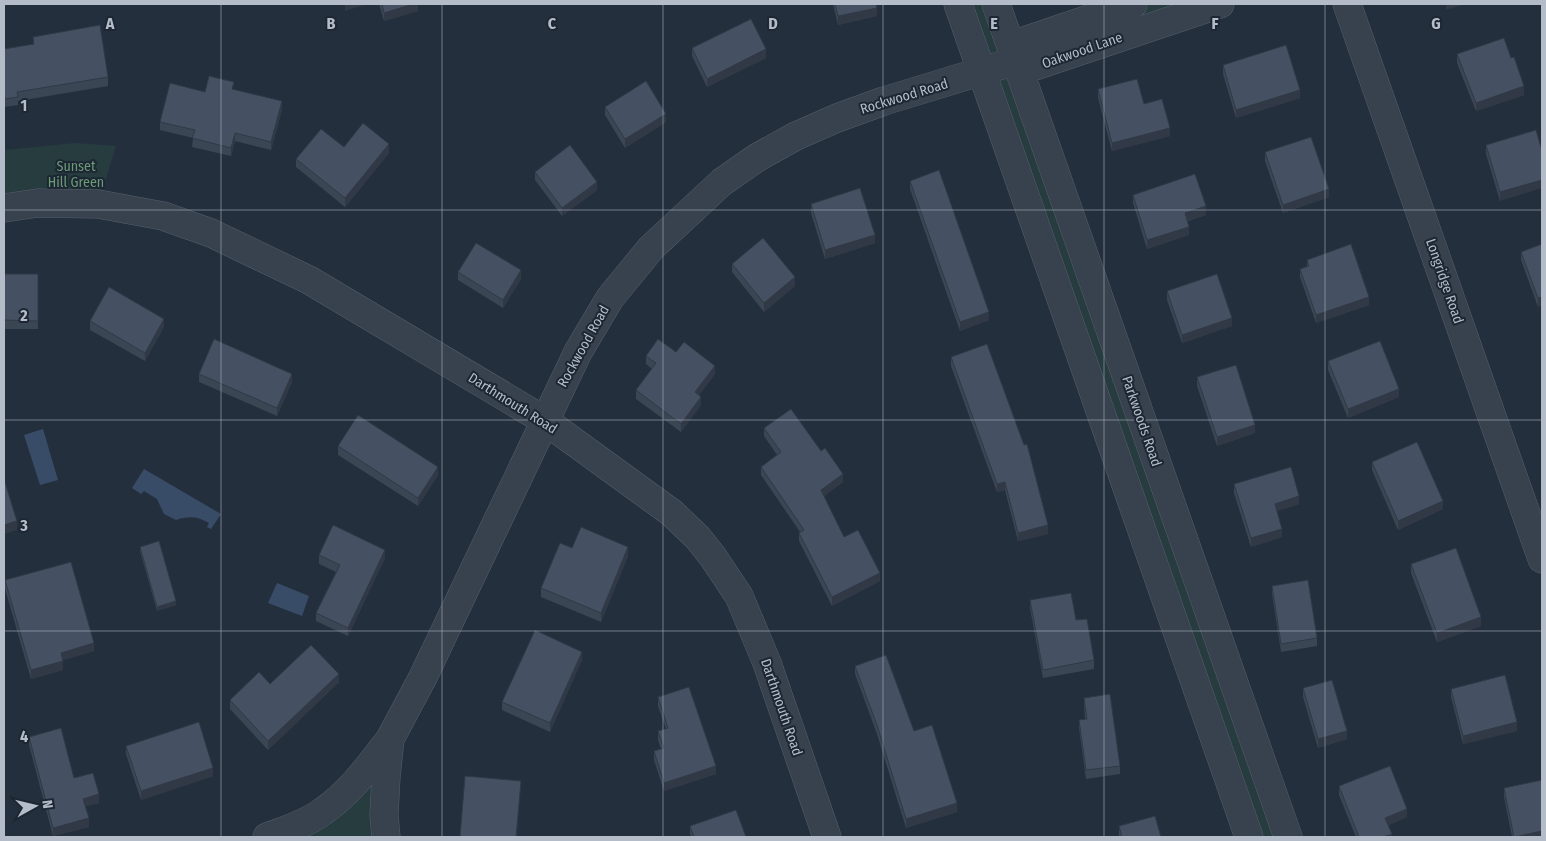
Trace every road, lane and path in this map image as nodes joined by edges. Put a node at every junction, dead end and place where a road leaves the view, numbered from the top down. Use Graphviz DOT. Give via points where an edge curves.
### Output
graph roads {
  1 [pos="958,4"];
  2 [pos="996,4"];
  3 [pos="1133,4"];
  4 [pos="1220,4"];
  5 [pos="1347,4"];
  6 [pos="1015,61"];
  7 [pos="981,73"];
  8 [pos="4,208"];
  9 [pos="544,420"];
  10 [pos="1151,447"];
  11 [pos="1116,459"];
  12 [pos="1542,559"];
  13 [pos="390,739"];
  14 [pos="1276,802"];
  15 [pos="1244,825"];
  16 [pos="267,837"];
  17 [pos="386,837"];
  18 [pos="827,837"];
  19 [pos="1288,837"];
  1 -- 7 [label="street"];
  2 -- 6 [label="street, Parkwoods Road"];
  3 -- 6 [label="street, Oakwood Lane" via="1027,40"];
  4 -- 6 [label="street, Oakwood Lane" via="1035,66"];
  5 -- 12 [label="street, Longridge Road"];
  6 -- 7 [label="street, Rockwood Road"];
  6 -- 10 [label="street, Parkwoods Road"];
  7 -- 9 [label="street, Rockwood Road" via="837,118 758,157 722,182 651,248 610,298"];
  7 -- 11 [label="street"];
  8 -- 9 [label="street, Darthmouth Road" via="38,203 98,204 163,216 211,233 309,280"];
  9 -- 13 [label="street, Rockwood Road" via="423,677"];
  9 -- 18 [label="street, Darthmouth Road" via="672,513 698,538 730,581 767,663"];
  10 -- 11 [label="street"];
  10 -- 14 [label="street, Parkwoods Road"];
  11 -- 15 [label="street"];
  13 -- 16 [label="street" via="360,778 322,812"];
  13 -- 17 [label="street, Rockwood Road" via="384,815"];
  14 -- 15 [label="street"];
  14 -- 19 [label="street, Parkwoods Road"];
}
